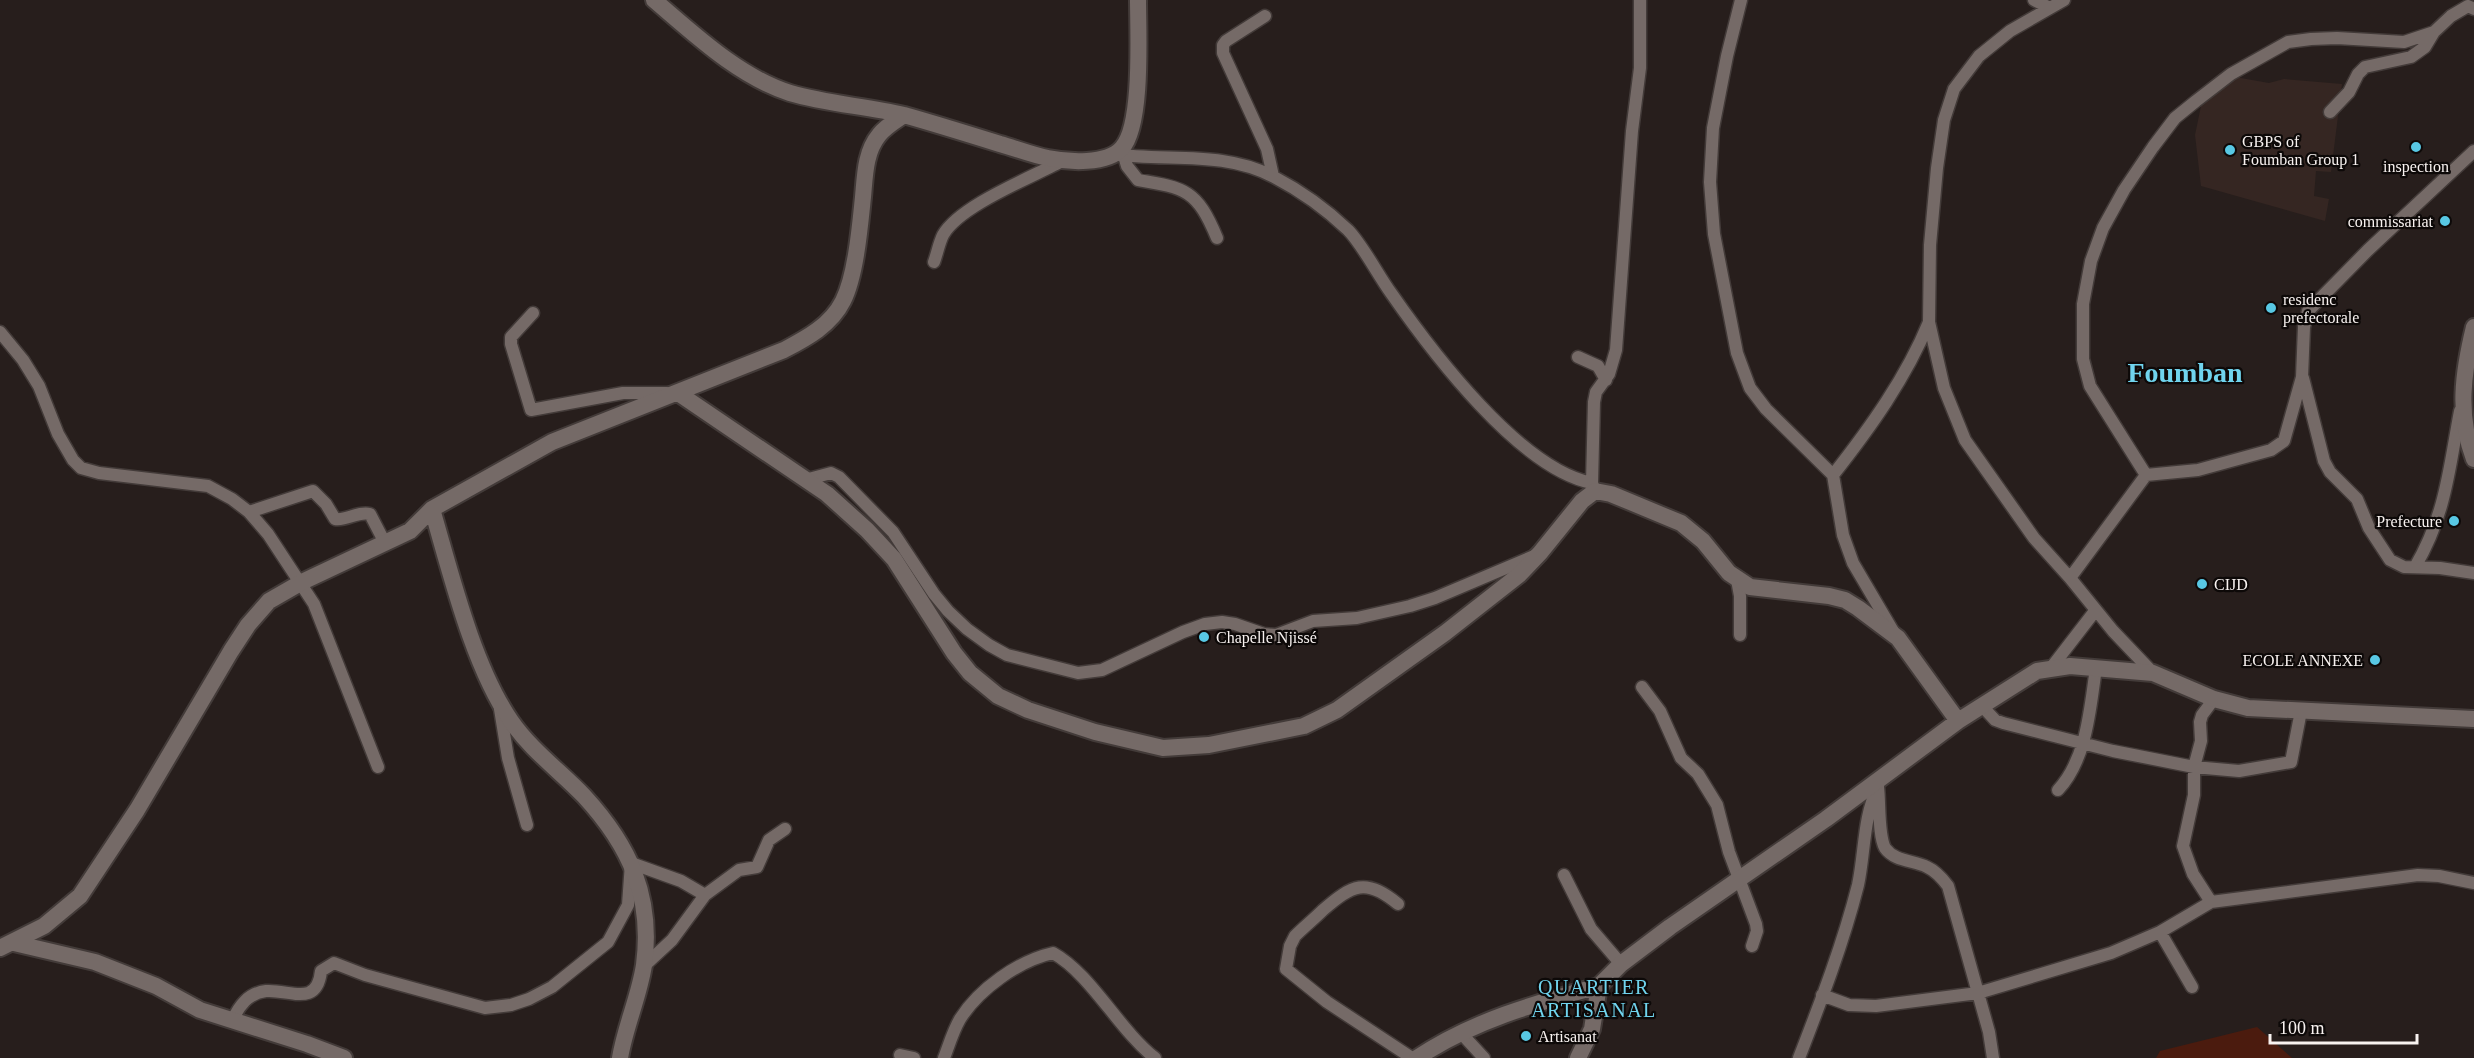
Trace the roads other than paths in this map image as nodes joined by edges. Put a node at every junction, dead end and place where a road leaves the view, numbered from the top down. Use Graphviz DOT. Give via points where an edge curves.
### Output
graph roads {
  1 [pos="654,0"];
  2 [pos="1138,0"];
  3 [pos="1640,0"];
  4 [pos="1741,0"];
  5 [pos="2034,0"];
  6 [pos="2064,0"];
  7 [pos="2472,6"];
  8 [pos="2050,8"];
  9 [pos="1264,16"];
  10 [pos="2434,32"];
  11 [pos="2330,112"];
  12 [pos="904,115"];
  13 [pos="2474,151"];
  14 [pos="1119,155"];
  15 [pos="1066,160"];
  16 [pos="1273,176"];
  17 [pos="1217,238"];
  18 [pos="934,262"];
  19 [pos="533,313"];
  20 [pos="1929,322"];
  21 [pos="2474,327"];
  22 [pos="0,332"];
  23 [pos="1578,357"];
  24 [pos="2302,377"];
  25 [pos="1606,380"];
  26 [pos="678,393"];
  27 [pos="2462,400"];
  28 [pos="2474,459"];
  29 [pos="1833,475"];
  30 [pos="2146,475"];
  31 [pos="806,480"];
  32 [pos="1593,487"];
  33 [pos="432,509"];
  34 [pos="249,512"];
  35 [pos="385,543"];
  36 [pos="1540,553"];
  37 [pos="2415,567"];
  38 [pos="2474,573"];
  39 [pos="2070,578"];
  40 [pos="1737,580"];
  41 [pos="302,582"];
  42 [pos="2095,611"];
  43 [pos="1740,635"];
  44 [pos="1898,638"];
  45 [pos="2051,668"];
  46 [pos="2096,668"];
  47 [pos="2153,673"];
  48 [pos="1642,687"];
  49 [pos="2214,699"];
  50 [pos="499,702"];
  51 [pos="1982,706"];
  52 [pos="2301,711"];
  53 [pos="2474,719"];
  54 [pos="1958,722"];
  55 [pos="2082,742"];
  56 [pos="378,767"];
  57 [pos="2194,767"];
  58 [pos="1879,783"];
  59 [pos="2058,790"];
  60 [pos="527,825"];
  61 [pos="784,829"];
  62 [pos="631,863"];
  63 [pos="1564,875"];
  64 [pos="1741,880"];
  65 [pos="2474,883"];
  66 [pos="705,895"];
  67 [pos="2211,902"];
  68 [pos="1398,904"];
  69 [pos="2160,932"];
  70 [pos="7,946"];
  71 [pos="1752,946"];
  72 [pos="1621,964"];
  73 [pos="644,966"];
  74 [pos="1599,986"];
  75 [pos="2192,987"];
  76 [pos="1978,993"];
  77 [pos="1822,995"];
  78 [pos="232,1021"];
  79 [pos="1461,1033"];
  80 [pos="900,1056"];
  81 [pos="344,1058"];
  82 [pos="620,1058"];
  83 [pos="914,1058"];
  84 [pos="944,1058"];
  85 [pos="1155,1058"];
  86 [pos="1412,1058"];
  87 [pos="1417,1058"];
  88 [pos="1484,1058"];
  89 [pos="1578,1058"];
  90 [pos="1799,1058"];
  91 [pos="1993,1058"];
  1 -- 12 [label="street" via="729,60 773,86"];
  2 -- 14 [label="street" via="1134,118"];
  3 -- 25 [label="street" via="1640,68 1617,341"];
  4 -- 29 [label="street" via="1713,128 1710,182 1716,245 1737,353 1750,388"];
  5 -- 8 [label="street"];
  6 -- 8 [label="street"];
  7 -- 10 [label="street" via="2451,16"];
  8 -- 20 [label="street" via="2010,31 1979,56 1954,89 1944,120 1937,168"];
  9 -- 16 [label="street" via="1226,41 1223,53 1267,149"];
  10 -- 11 [label="street" via="2425,47 2411,57 2365,67"];
  10 -- 30 [label="street" via="2392,43 2311,39 2288,42 2231,74 2175,118 2124,190 2103,228 2091,261 2083,304 2083,359 2090,386"];
  12 -- 15 [label="street"];
  12 -- 26 [label="street" via="879,135 871,147 850,284 830,319 784,350"];
  13 -- 24 [label="street" via="2368,249 2308,311"];
  14 -- 15 [label="street"];
  14 -- 16 [label="street" via="1192,156 1240,164"];
  14 -- 17 [label="street" via="1138,180 1167,184 1196,200"];
  15 -- 18 [label="street" via="956,219 943,235"];
  16 -- 32 [label="street" via="1349,231 1404,312 1483,409 1549,466"];
  19 -- 26 [label="street" via="511,337 531,410 623,393"];
  20 -- 29 [label="street" via="1873,423"];
  20 -- 39 [label="street" via="1944,388 1965,440 2034,538"];
  21 -- 27 [label="street"];
  22 -- 34 [label="street" via="39,386 58,434 81,468 208,486"];
  23 -- 25 [label="street" via="1598,366"];
  24 -- 30 [label="street" via="2284,441 2271,450 2198,470"];
  24 -- 37 [label="street" via="2330,472 2357,499 2369,528 2390,560 2397,566"];
  25 -- 32 [label="street" via="1596,392 1594,402"];
  26 -- 31 [label="street"];
  26 -- 33 [label="street" via="552,442"];
  27 -- 28 [label="street" via="2463,423"];
  27 -- 37 [label="street" via="2442,503 2433,533"];
  29 -- 44 [label="street" via="1843,535 1853,563"];
  30 -- 39 [label="street"];
  31 -- 36 [label="street" via="831,472 839,477 893,532 948,611 989,645 1007,655 1078,673 1102,670 1205,624 1235,624 1276,635 1313,621 1357,618 1410,606"];
  31 -- 36 [label="street" via="827,494 894,560 954,653 970,673 998,696 1095,732 1164,748 1209,745 1318,720 1445,633 1519,575"];
  32 -- 36 [label="street"];
  32 -- 40 [label="street" via="1681,523 1703,541"];
  33 -- 35 [label="street" via="410,531"];
  33 -- 50 [label="street" via="481,661"];
  34 -- 35 [label="street" via="313,490 335,519 370,514"];
  34 -- 41 [label="street"];
  35 -- 41 [label="street"];
  37 -- 38 [label="street"];
  39 -- 42 [label="street"];
  40 -- 43 [label="street"];
  40 -- 44 [label="street" via="1757,588 1845,600"];
  41 -- 56 [label="street"];
  41 -- 70 [label="street" via="269,601 248,625 137,810 80,896 58,917"];
  42 -- 45 [label="street"];
  42 -- 47 [label="street"];
  44 -- 54 [label="street"];
  45 -- 46 [label="street"];
  45 -- 51 [label="street" via="2037,671"];
  46 -- 47 [label="street"];
  46 -- 55 [label="street"];
  47 -- 49 [label="street"];
  48 -- 64 [label="street" via="1660,711 1681,758 1698,774 1717,805"];
  49 -- 52 [label="street" via="2248,708"];
  49 -- 57 [label="street" via="2202,714 2201,741"];
  50 -- 60 [label="street" via="508,758"];
  50 -- 62 [label="street" via="521,735 605,821"];
  51 -- 54 [label="street"];
  51 -- 55 [label="street" via="2003,723"];
  52 -- 53 [label="street"];
  52 -- 57 [label="street" via="2291,762 2239,771"];
  54 -- 58 [label="street"];
  55 -- 57 [label="street"];
  55 -- 59 [label="street" via="2071,775"];
  57 -- 67 [label="street" via="2194,795 2183,846 2193,874"];
  58 -- 64 [label="street"];
  58 -- 76 [label="street" via="1882,839 1886,848 1894,856 1925,865 1948,886"];
  58 -- 77 [label="street" via="1868,812 1858,883"];
  61 -- 66 [label="street" via="769,840 758,867 739,870"];
  62 -- 66 [label="street" via="681,881"];
  62 -- 73 [label="street" via="642,894"];
  62 -- 78 [label="street" via="628,905 608,942 552,987 529,999 485,1008 334,963 321,971 315,989 300,995 265,991 255,994 242,1003"];
  63 -- 72 [label="street" via="1592,928"];
  64 -- 71 [label="street" via="1756,924"];
  64 -- 72 [label="street"];
  65 -- 67 [label="street" via="2418,875"];
  66 -- 73 [label="street" via="672,940"];
  67 -- 69 [label="street"];
  68 -- 86 [label="street" via="1374,889 1347,890 1295,936 1286,969"];
  69 -- 75 [label="street"];
  69 -- 76 [label="street" via="2111,953"];
  70 -- 78 [label="street" via="95,962"];
  72 -- 74 [label="street"];
  73 -- 82 [label="street"];
  74 -- 79 [label="street" via="1492,1019"];
  74 -- 89 [label="street" via="1592,1029"];
  76 -- 77 [label="street" via="1876,1006 1849,1005"];
  76 -- 91 [label="street"];
  77 -- 90 [label="street"];
  78 -- 81 [label="street"];
  79 -- 87 [label="street"];
  79 -- 88 [label="street"];
  80 -- 83 [label="street"];
  84 -- 85 [label="street" via="954,1030 973,1002 1008,974 1053,953 1078,974"];
}
